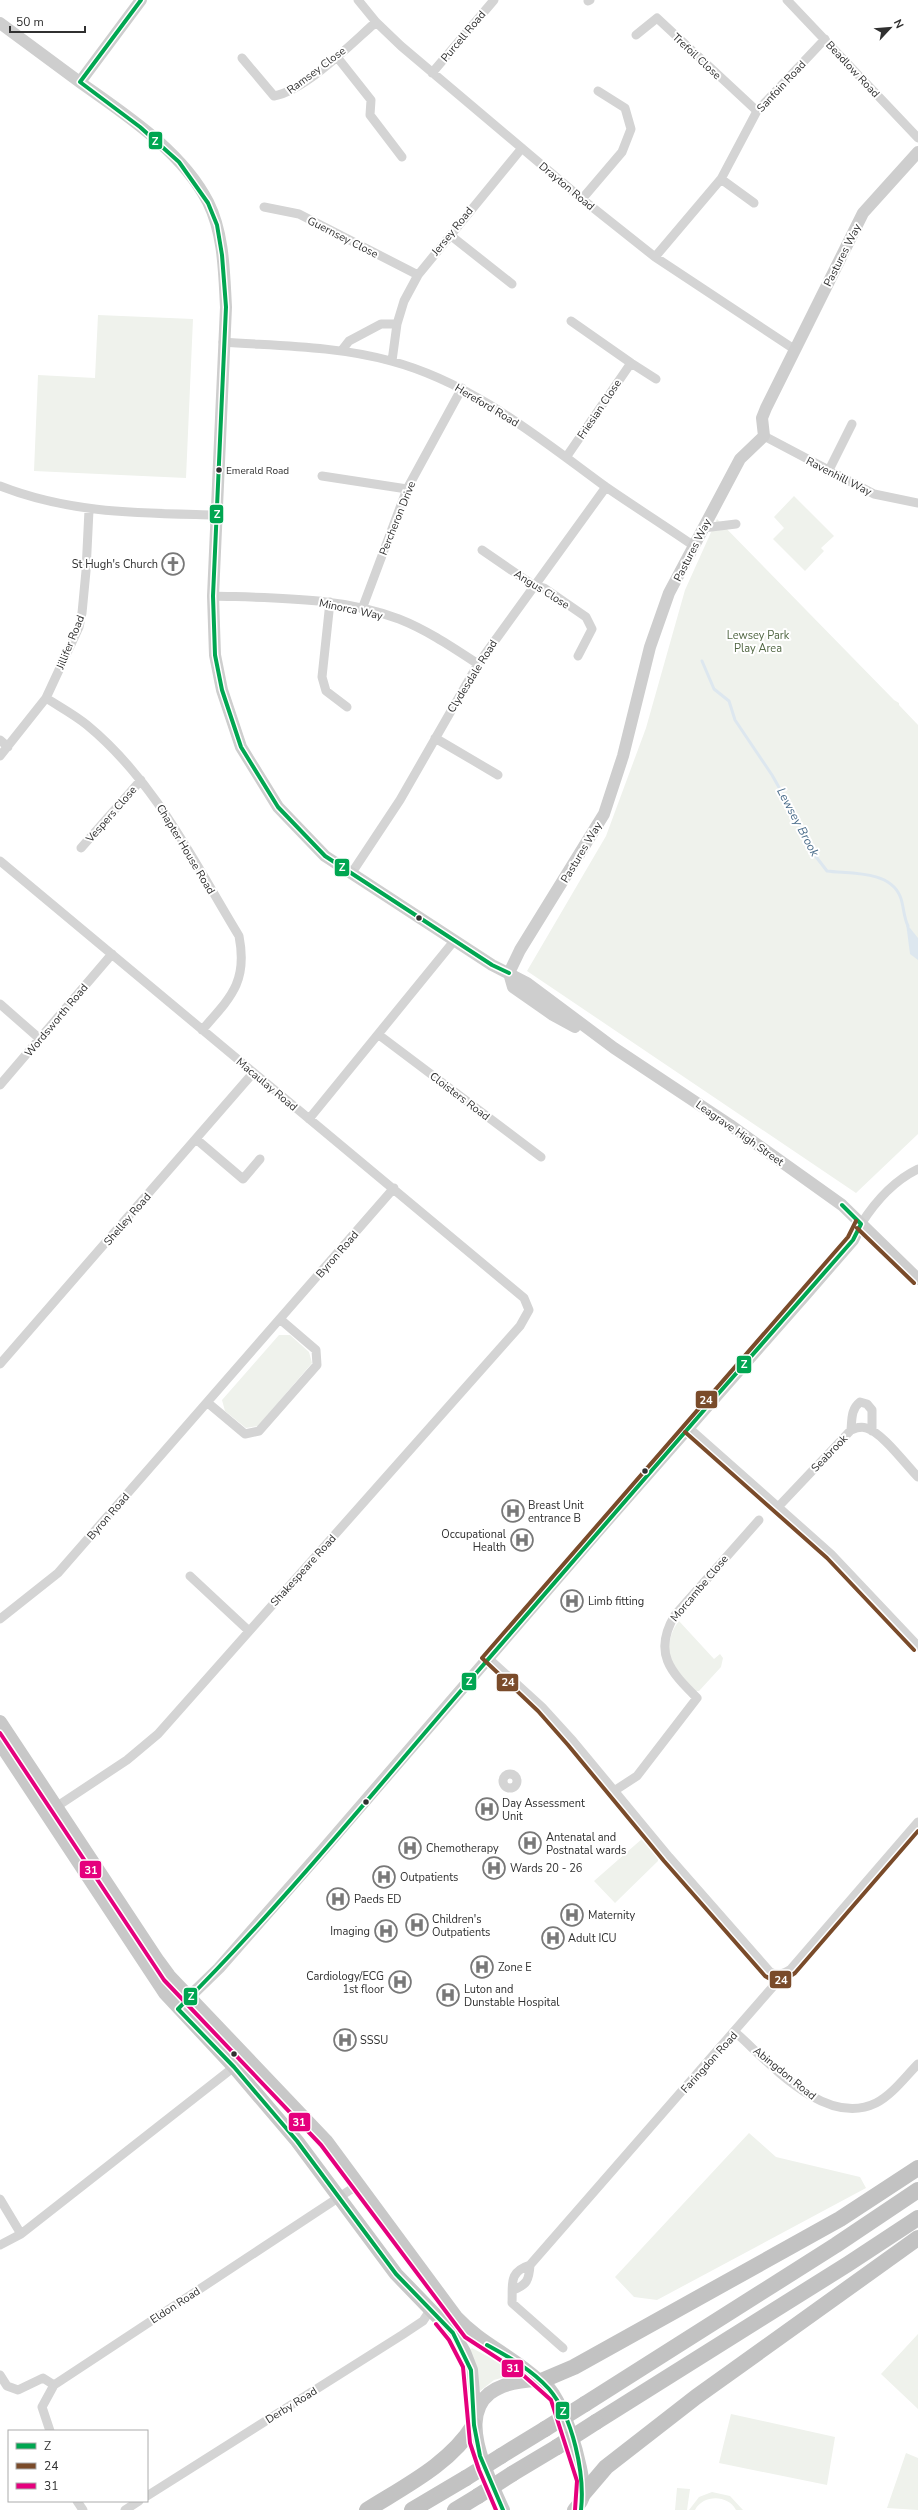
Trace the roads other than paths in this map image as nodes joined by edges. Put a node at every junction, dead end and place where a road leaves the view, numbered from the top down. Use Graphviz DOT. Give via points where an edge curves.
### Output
graph roads {
  1 [pos="141,0"];
  2 [pos="358,0"];
  3 [pos="494,0"];
  4 [pos="788,0"];
  5 [pos="376,22"];
  6 [pos="0,23"];
  7 [pos="636,34"];
  8 [pos="825,39"];
  9 [pos="337,57"];
  10 [pos="242,58"];
  11 [pos="432,73"];
  12 [pos="80,82"];
  13 [pos="598,91"];
  14 [pos="757,111"];
  15 [pos="918,138"];
  16 [pos="522,148"];
  17 [pos="918,152"];
  18 [pos="402,157"];
  19 [pos="721,179"];
  20 [pos="582,199"];
  21 [pos="754,203"];
  22 [pos="264,207"];
  23 [pos="450,235"];
  24 [pos="655,257"];
  25 [pos="418,275"];
  26 [pos="512,284"];
  27 [pos="571,321"];
  28 [pos="397,324"];
  29 [pos="223,342"];
  30 [pos="794,349"];
  31 [pos="342,350"];
  32 [pos="392,361"];
  33 [pos="631,363"];
  34 [pos="656,379"];
  35 [pos="462,388"];
  36 [pos="852,424"];
  37 [pos="764,436"];
  38 [pos="567,456"];
  39 [pos="828,472"];
  40 [pos="322,476"];
  41 [pos="0,486"];
  42 [pos="606,487"];
  43 [pos="407,490"];
  44 [pos="918,503"];
  45 [pos="88,510"];
  46 [pos="216,515"];
  47 [pos="736,524"];
  48 [pos="703,528"];
  49 [pos="694,546"];
  50 [pos="482,550"];
  51 [pos="533,585"];
  52 [pos="213,596"];
  53 [pos="330,602"];
  54 [pos="362,609"];
  55 [pos="578,656"];
  56 [pos="478,664"];
  57 [pos="46,698"];
  58 [pos="347,706"];
  59 [pos="436,738"];
  60 [pos="0,740"];
  61 [pos="8,747"];
  62 [pos="0,756"];
  63 [pos="498,775"];
  64 [pos="141,780"];
  65 [pos="81,848"];
  66 [pos="0,861"];
  67 [pos="351,874"];
  68 [pos="454,941"];
  69 [pos="112,954"];
  70 [pos="509,973"];
  71 [pos="0,1004"];
  72 [pos="202,1030"];
  73 [pos="379,1035"];
  74 [pos="40,1039"];
  75 [pos="253,1073"];
  76 [pos="0,1085"];
  77 [pos="309,1119"];
  78 [pos="196,1139"];
  79 [pos="541,1157"];
  80 [pos="260,1160"];
  81 [pos="918,1169"];
  82 [pos="394,1188"];
  83 [pos="861,1224"];
  84 [pos="918,1279"];
  85 [pos="529,1310"];
  86 [pos="281,1320"];
  87 [pos="0,1364"];
  88 [pos="208,1403"];
  89 [pos="689,1428"];
  90 [pos="851,1430"];
  91 [pos="872,1431"];
  92 [pos="918,1477"];
  93 [pos="779,1506"];
  94 [pos="759,1520"];
  95 [pos="190,1576"];
  96 [pos="0,1619"];
  97 [pos="249,1631"];
  98 [pos="918,1646"];
  99 [pos="488,1658"];
  100 [pos="0,1722"];
  101 [pos="0,1743"];
  102 [pos="614,1791"];
  103 [pos="56,1807"];
  104 [pos="918,1822"];
  105 [pos="779,1975"];
  106 [pos="189,1997"];
  107 [pos="178,2009"];
  108 [pos="735,2032"];
  109 [pos="918,2064"];
  110 [pos="234,2067"];
  111 [pos="918,2168"];
  112 [pos="362,2190"];
  113 [pos="918,2190"];
  114 [pos="338,2198"];
  115 [pos="0,2199"];
  116 [pos="918,2218"];
  117 [pos="21,2234"];
  118 [pos="918,2238"];
  119 [pos="0,2245"];
  120 [pos="530,2265"];
  121 [pos="513,2290"];
  122 [pos="431,2310"];
  123 [pos="563,2348"];
  124 [pos="0,2375"];
  125 [pos="539,2380"];
  126 [pos="54,2385"];
  127 [pos="474,2421"];
  128 [pos="50,2430"];
  129 [pos="148,2495"];
  130 [pos="137,2502"];
  131 [pos="580,2504"];
  132 [pos="125,2510"];
  133 [pos="368,2510"];
  134 [pos="412,2510"];
  135 [pos="455,2510"];
  136 [pos="503,2510"];
  1 -- 12 [label="street"];
  2 -- 5 [label="street, Drayton Road"];
  3 -- 11 [label="street, Purcell Road"];
  4 -- 8 [label="street, Beadlow Road"];
  5 -- 9 [label="street, Ramsey Close"];
  5 -- 11 [label="street, Drayton Road"];
  6 -- 12 [label="street, Leagrave High Street"];
  7 -- 14 [label="street, Trefoil Close" via="657,18"];
  8 -- 14 [label="street, Sanfoin Road"];
  8 -- 15 [label="street, Beadlow Road"];
  9 -- 10 [label="street, Ramsey Close" via="286,94 274,96"];
  9 -- 18 [label="street" via="371,100 370,115"];
  11 -- 16 [label="street, Drayton Road"];
  12 -- 29 [label="street, Leagrave High Street" via="159,143 189,174 208,202 217,225 223,260 226,306"];
  13 -- 20 [label="street" via="625,108 632,129 622,152"];
  14 -- 19 [label="street, Sanfoin Road"];
  16 -- 20 [label="street, Drayton Road"];
  16 -- 23 [label="street, Jersey Road"];
  17 -- 30 [label="street, Pastures Way" via="863,213"];
  19 -- 21 [label="street"];
  19 -- 24 [label="street, Sanfoin Road"];
  20 -- 24 [label="street, Drayton Road"];
  22 -- 25 [label="street, Guernsey Close" via="299,214"];
  23 -- 25 [label="street, Jersey Road"];
  23 -- 26 [label="street"];
  24 -- 30 [label="street, Drayton Road"];
  25 -- 28 [label="street, Jersey Road" via="404,301"];
  27 -- 33 [label="street"];
  28 -- 31 [label="street" via="381,324 349,342"];
  28 -- 32 [label="street, Jersey Road"];
  29 -- 31 [label="street, Hereford Road"];
  29 -- 46 [label="street, Leagrave High Street"];
  30 -- 37 [label="street, Pastures Way" via="762,418"];
  31 -- 32 [label="street, Hereford Road"];
  32 -- 35 [label="street, Hereford Road"];
  33 -- 34 [label="street"];
  33 -- 38 [label="street, Friesian Close"];
  35 -- 38 [label="street, Hereford Road"];
  35 -- 43 [label="street, Percheron Drive"];
  36 -- 39 [label="street"];
  37 -- 39 [label="street, Ravenhill Way"];
  37 -- 48 [label="street, Pastures Way" via="740,459"];
  38 -- 42 [label="street, Hereford Road"];
  39 -- 44 [label="street, Ravenhill Way" via="874,494"];
  40 -- 43 [label="street"];
  41 -- 45 [label="street" via="42,501"];
  42 -- 49 [label="street, Hereford Road"];
  42 -- 51 [label="street, Clydesdale Road"];
  43 -- 54 [label="street, Percheron Drive"];
  45 -- 46 [label="street"];
  45 -- 57 [label="street, Jillifer Road" via="82,614 79,627"];
  46 -- 52 [label="street, Leagrave High Street"];
  47 -- 48 [label="street"];
  48 -- 49 [label="street, Pastures Way"];
  49 -- 70 [label="street, Pastures Way" via="670,593 650,647 623,756 604,814 520,950"];
  50 -- 51 [label="street, Angus Close"];
  51 -- 55 [label="street, Angus Close" via="544,588 586,617 592,629"];
  51 -- 56 [label="street, Clydesdale Road"];
  52 -- 53 [label="street, Minorca Way"];
  52 -- 67 [label="street, Leagrave High Street" via="215,655 222,690 241,747 278,808 325,856"];
  53 -- 54 [label="street, Minorca Way"];
  53 -- 58 [label="street" via="322,677 326,691"];
  54 -- 56 [label="street, Minorca Way" via="398,619 435,636"];
  56 -- 59 [label="street, Clydesdale Road"];
  57 -- 61 [label="street, Jillifer Road"];
  57 -- 64 [label="street, Chapter House Road" via="86,724"];
  59 -- 63 [label="street"];
  59 -- 67 [label="street, Clydesdale Road" via="400,800"];
  60 -- 61 [label="street"];
  61 -- 62 [label="street, Jillifer Road"];
  64 -- 65 [label="street, Vespers Close"];
  64 -- 72 [label="street, Chapter House Road" via="159,803 239,936 243,956 240,978 234,991"];
  66 -- 69 [label="street, Macaulay Road"];
  67 -- 68 [label="street, Leagrave High Street"];
  68 -- 70 [label="street, Leagrave High Street"];
  68 -- 73 [label="street"];
  69 -- 72 [label="street, Macaulay Road"];
  69 -- 74 [label="street, Wordsworth Road"];
  70 -- 83 [label="street, Leagrave High Street" via="527,983 614,1048 743,1134 842,1205"];
  71 -- 74 [label="street"];
  72 -- 75 [label="street, Macaulay Road"];
  73 -- 77 [label="street"];
  73 -- 79 [label="street, Cloisters Road"];
  74 -- 76 [label="street, Wordsworth Road"];
  75 -- 77 [label="street, Macaulay Road"];
  75 -- 78 [label="street, Shelley Road"];
  77 -- 82 [label="street, Macaulay Road"];
  78 -- 80 [label="street" via="243,1179"];
  78 -- 87 [label="street, Shelley Road"];
  81 -- 83 [label="street" via="899,1180 871,1209"];
  82 -- 85 [label="street, Macaulay Road" via="524,1298"];
  82 -- 86 [label="street, Byron Road"];
  83 -- 84 [label="street, Leagrave High Street"];
  83 -- 89 [label="street" via="849,1244"];
  85 -- 97 [label="street, Shakespeare Road" via="520,1326"];
  86 -- 88 [label="street, Byron Road"];
  86 -- 88 [label="street" via="316,1350 317,1365 312,1371 259,1431 245,1434"];
  88 -- 96 [label="street, Byron Road" via="58,1573"];
  89 -- 93 [label="street"];
  89 -- 99 [label="street"];
  90 -- 91 [label="street, Seabrook" via="865,1427"];
  90 -- 91 [label="street" via="852,1413 860,1402 867,1404 872,1410"];
  90 -- 93 [label="street, Seabrook"];
  91 -- 92 [label="street"];
  93 -- 98 [label="street" via="830,1554"];
  94 -- 102 [label="street, Morcambe Close" via="675,1615 669,1626 665,1657 670,1670 697,1698 636,1776"];
  95 -- 97 [label="street"];
  97 -- 103 [label="street, Shakespeare Road" via="158,1734 127,1760"];
  99 -- 102 [label="street" via="542,1707"];
  99 -- 106 [label="street" via="219,1968"];
  100 -- 103 [label="main road"];
  101 -- 107 [label="main road" via="148,1968"];
  102 -- 105 [label="street" via="770,1972"];
  103 -- 106 [label="main road" via="158,1961"];
  104 -- 105 [label="street, Faringdon Road" via="791,1969"];
  105 -- 108 [label="street, Faringdon Road" via="777,1982"];
  106 -- 107 [label="street"];
  106 -- 112 [label="main road" via="313,2126"];
  107 -- 110 [label="main road"];
  108 -- 109 [label="street, Abingdon Road" via="810,2096 840,2107 864,2107 876,2103 888,2095"];
  108 -- 120 [label="street, Faringdon Road"];
  110 -- 114 [label="main road" via="297,2141"];
  110 -- 117 [label="street"];
  111 -- 125 [label="highway" via="840,2220 574,2366"];
  112 -- 114 [label="street, Eldon Road" via="350,2190"];
  112 -- 125 [label="main road" via="456,2317 487,2345 514,2360"];
  113 -- 134 [label="highway, bridge" via="836,2246"];
  114 -- 122 [label="main road" via="396,2274"];
  114 -- 126 [label="street, Eldon Road"];
  115 -- 117 [label="street"];
  116 -- 135 [label="highway, bridge"];
  117 -- 119 [label="street"];
  118 -- 131 [label="highway" via="696,2397 606,2467"];
  120 -- 121 [label="street" via="529,2279 524,2286"];
  120 -- 121 [label="street, Faringdon Road" via="520,2268 512,2279"];
  121 -- 123 [label="street, Faringdon Road" via="512,2303"];
  122 -- 127 [label="main road" via="453,2334 471,2370"];
  122 -- 129 [label="street, Derby Road" via="423,2321 402,2335"];
  124 -- 126 [label="street" via="7,2386 18,2390 43,2378"];
  125 -- 127 [label="main road" via="511,2383 494,2390 488,2395"];
  125 -- 131 [label="main road" via="559,2403 579,2466"];
  126 -- 128 [label="street, Eldon Road" via="42,2407"];
  127 -- 133 [label="highway" via="465,2440 441,2462"];
  127 -- 136 [label="main road" via="480,2456"];
  130 -- 132 [label="street"];
}
